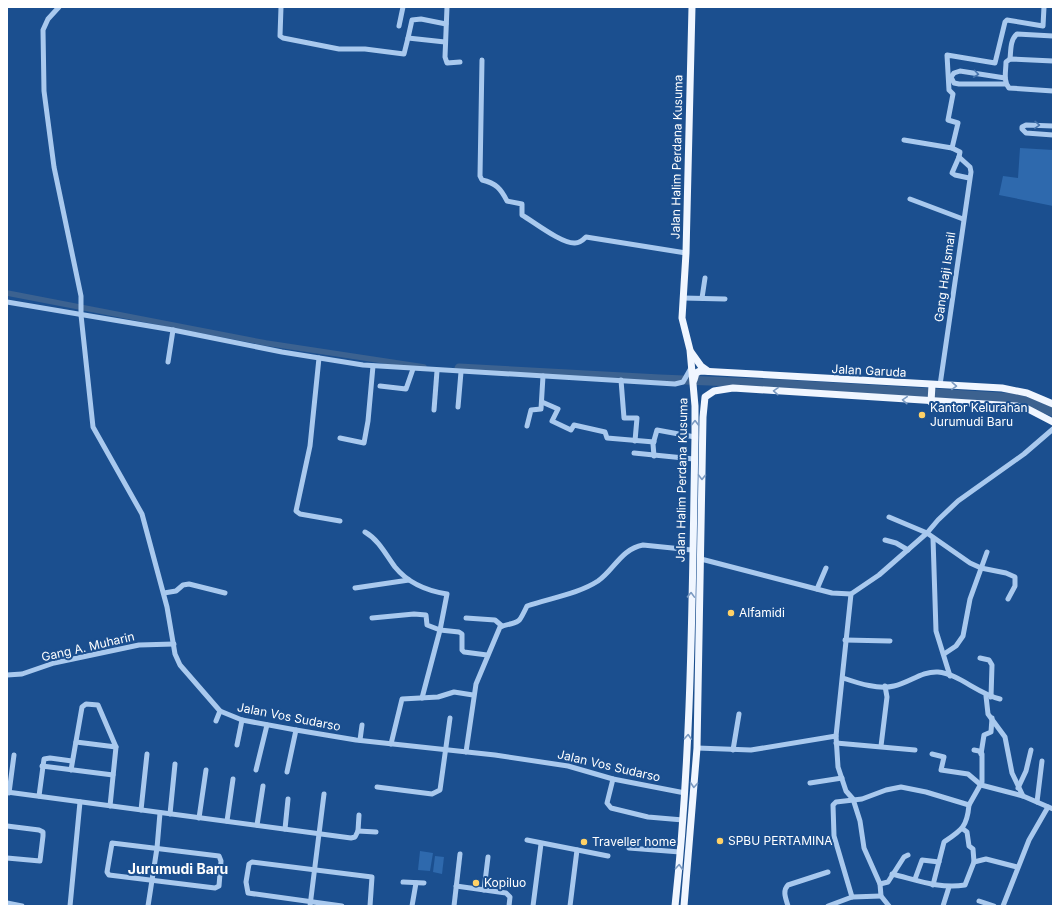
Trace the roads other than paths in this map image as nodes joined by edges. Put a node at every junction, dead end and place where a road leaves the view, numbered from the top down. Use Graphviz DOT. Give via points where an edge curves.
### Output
graph roads {
  1 [pos="59,7"];
  2 [pos="281,7"];
  3 [pos="403,7"];
  4 [pos="447,7"];
  5 [pos="692,7"];
  6 [pos="1044,7"];
  7 [pos="446,24"];
  8 [pos="399,26"];
  9 [pos="1053,36"];
  10 [pos="408,38"];
  11 [pos="445,42"];
  12 [pos="1010,59"];
  13 [pos="482,60"];
  14 [pos="1053,61"];
  15 [pos="460,62"];
  16 [pos="1005,78"];
  17 [pos="1005,84"];
  18 [pos="1053,91"];
  19 [pos="1053,126"];
  20 [pos="1053,135"];
  21 [pos="904,140"];
  22 [pos="952,148"];
  23 [pos="959,157"];
  24 [pos="969,178"];
  25 [pos="910,199"];
  26 [pos="963,219"];
  27 [pos="686,253"];
  28 [pos="705,278"];
  29 [pos="683,298"];
  30 [pos="702,298"];
  31 [pos="725,299"];
  32 [pos="7,302"];
  33 [pos="81,313"];
  34 [pos="173,330"];
  35 [pos="690,350"];
  36 [pos="320,358"];
  37 [pos="168,362"];
  38 [pos="373,366"];
  39 [pos="413,370"];
  40 [pos="437,371"];
  41 [pos="461,372"];
  42 [pos="709,372"];
  43 [pos="544,376"];
  44 [pos="621,380"];
  45 [pos="692,381"];
  46 [pos="380,386"];
  47 [pos="935,386"];
  48 [pos="931,400"];
  49 [pos="542,402"];
  50 [pos="1053,404"];
  51 [pos="458,407"];
  52 [pos="434,410"];
  53 [pos="1053,422"];
  54 [pos="527,426"];
  55 [pos="1053,429"];
  56 [pos="695,437"];
  57 [pos="340,438"];
  58 [pos="635,441"];
  59 [pos="654,442"];
  60 [pos="634,453"];
  61 [pos="654,456"];
  62 [pos="694,459"];
  63 [pos="889,517"];
  64 [pos="340,521"];
  65 [pos="365,532"];
  66 [pos="927,533"];
  67 [pos="933,538"];
  68 [pos="885,540"];
  69 [pos="692,550"];
  70 [pos="908,550"];
  71 [pos="987,552"];
  72 [pos="701,559"];
  73 [pos="826,568"];
  74 [pos="981,568"];
  75 [pos="409,580"];
  76 [pos="355,588"];
  77 [pos="817,589"];
  78 [pos="164,593"];
  79 [pos="224,593"];
  80 [pos="850,594"];
  81 [pos="1008,599"];
  82 [pos="372,618"];
  83 [pos="466,618"];
  84 [pos="691,620"];
  85 [pos="700,620"];
  86 [pos="502,626"];
  87 [pos="440,630"];
  88 [pos="845,640"];
  89 [pos="890,641"];
  90 [pos="174,644"];
  91 [pos="944,654"];
  92 [pos="487,655"];
  93 [pos="980,658"];
  94 [pos="689,662"];
  95 [pos="699,662"];
  96 [pos="7,675"];
  97 [pos="950,676"];
  98 [pos="843,678"];
  99 [pos="885,686"];
  100 [pos="473,695"];
  101 [pos="989,696"];
  102 [pos="422,698"];
  103 [pos="1000,699"];
  104 [pos="220,711"];
  105 [pos="739,714"];
  106 [pos="450,718"];
  107 [pos="992,718"];
  108 [pos="242,720"];
  109 [pos="216,721"];
  110 [pos="267,725"];
  111 [pos="362,725"];
  112 [pos="296,730"];
  113 [pos="836,736"];
  114 [pos="360,740"];
  115 [pos="76,742"];
  116 [pos="836,743"];
  117 [pos="392,744"];
  118 [pos="237,745"];
  119 [pos="881,746"];
  120 [pos="116,747"];
  121 [pos="697,748"];
  122 [pos="446,750"];
  123 [pos="733,750"];
  124 [pos="915,750"];
  125 [pos="974,750"];
  126 [pos="1031,750"];
  127 [pos="466,752"];
  128 [pos="147,754"];
  129 [pos="932,754"];
  130 [pos="981,754"];
  131 [pos="14,755"];
  132 [pos="72,761"];
  133 [pos="1042,761"];
  134 [pos="175,764"];
  135 [pos="42,766"];
  136 [pos="71,770"];
  137 [pos="206,770"];
  138 [pos="256,770"];
  139 [pos="287,772"];
  140 [pos="113,775"];
  141 [pos="842,778"];
  142 [pos="613,779"];
  143 [pos="233,780"];
  144 [pos="810,783"];
  145 [pos="981,785"];
  146 [pos="263,786"];
  147 [pos="377,787"];
  148 [pos="1018,788"];
  149 [pos="8,793"];
  150 [pos="685,793"];
  151 [pos="324,794"];
  152 [pos="39,796"];
  153 [pos="1023,796"];
  154 [pos="288,799"];
  155 [pos="853,799"];
  156 [pos="80,802"];
  157 [pos="1037,802"];
  158 [pos="969,805"];
  159 [pos="110,806"];
  160 [pos="1051,808"];
  161 [pos="141,810"];
  162 [pos="160,813"];
  163 [pos="170,814"];
  164 [pos="359,815"];
  165 [pos="199,818"];
  166 [pos="683,820"];
  167 [pos="227,821"];
  168 [pos="257,825"];
  169 [pos="7,826"];
  170 [pos="285,829"];
  171 [pos="963,829"];
  172 [pos="358,831"];
  173 [pos="376,832"];
  174 [pos="319,834"];
  175 [pos="527,840"];
  176 [pos="541,844"];
  177 [pos="157,848"];
  178 [pos="629,848"];
  179 [pos="577,850"];
  180 [pos="680,852"];
  181 [pos="460,854"];
  182 [pos="908,855"];
  183 [pos="608,856"];
  184 [pos="488,857"];
  185 [pos="7,858"];
  186 [pos="939,862"];
  187 [pos="974,862"];
  188 [pos="1017,867"];
  189 [pos="315,870"];
  190 [pos="828,872"];
  191 [pos="892,874"];
  192 [pos="915,879"];
  193 [pos="152,881"];
  194 [pos="403,882"];
  195 [pos="416,882"];
  196 [pos="424,883"];
  197 [pos="880,884"];
  198 [pos="933,885"];
  199 [pos="456,886"];
  200 [pos="949,887"];
  201 [pos="484,890"];
  202 [pos="881,896"];
  203 [pos="852,897"];
  204 [pos="979,902"];
  205 [pos="7,904"];
  206 [pos="310,904"];
  207 [pos="16,905"];
  208 [pos="22,906"];
  209 [pos="70,906"];
  210 [pos="148,906"];
  211 [pos="342,906"];
  212 [pos="370,906"];
  213 [pos="412,906"];
  214 [pos="454,906"];
  215 [pos="509,906"];
  216 [pos="533,906"];
  217 [pos="570,906"];
  218 [pos="675,906"];
  219 [pos="684,906"];
  220 [pos="788,906"];
  221 [pos="828,906"];
  222 [pos="889,906"];
  223 [pos="944,906"];
  224 [pos="994,906"];
  225 [pos="1003,906"];
  1 -- 33 [label="street, Jalan Vos Sudarso" via="48,19 43,30 44,91 54,167"];
  2 -- 10 [label="street" via="280,36 283,38 339,48 404,54"];
  3 -- 8 [label="street"];
  4 -- 7 [label="street"];
  5 -- 27 [label="main road, Jalan Halim Perdana Kusuma"];
  6 -- 22 [label="street" via="1043,26 1007,20 1005,22 995,63 948,55 949,90 952,94 948,120 958,123"];
  7 -- 10 [label="street" via="421,19 412,20"];
  7 -- 11 [label="street"];
  9 -- 12 [label="street" via="1018,34 1013,38"];
  10 -- 11 [label="street"];
  11 -- 15 [label="street" via="447,62"];
  12 -- 14 [label="street"];
  12 -- 16 [label="street" via="1006,62"];
  13 -- 27 [label="street" via="482,180 500,188 507,201 522,204 522,215 539,224 544,231 574,243 586,237"];
  16 -- 17 [label="street"];
  17 -- 16 [label="street, one-way" via="959,84 954,83 951,77 954,72 960,71"];
  17 -- 18 [label="street" via="1015,89"];
  20 -- 19 [label="street, one-way" via="1026,133 1022,129 1026,124"];
  21 -- 22 [label="street"];
  22 -- 23 [label="street" via="960,152"];
  23 -- 24 [label="street, Gang Haji Ismail" via="970,167"];
  23 -- 24 [label="street" via="952,173"];
  24 -- 26 [label="street, Gang Haji Ismail"];
  25 -- 26 [label="street"];
  26 -- 47 [label="street, Gang Haji Ismail"];
  27 -- 29 [label="main road, Jalan Halim Perdana Kusuma"];
  28 -- 30 [label="street"];
  29 -- 30 [label="street"];
  29 -- 35 [label="main road, Jalan Halim Perdana Kusuma" via="682,318"];
  30 -- 31 [label="street"];
  32 -- 33 [label="street"];
  33 -- 34 [label="street"];
  33 -- 78 [label="street, Jalan Vos Sudarso" via="93,427 139,506"];
  34 -- 36 [label="street"];
  34 -- 37 [label="street"];
  35 -- 42 [label="main road" via="695,359"];
  35 -- 45 [label="main road, Jalan Halim Perdana Kusuma"];
  36 -- 38 [label="street"];
  36 -- 64 [label="street" via="310,446 296,511 300,514"];
  38 -- 39 [label="street"];
  38 -- 57 [label="street" via="364,443"];
  39 -- 40 [label="street"];
  39 -- 46 [label="street" via="406,389"];
  40 -- 41 [label="street"];
  40 -- 52 [label="street"];
  41 -- 43 [label="street"];
  41 -- 51 [label="street"];
  42 -- 45 [label="main road, Jalan Garuda" via="696,373"];
  42 -- 47 [label="main road, Jalan Garuda"];
  43 -- 44 [label="street"];
  43 -- 49 [label="street"];
  44 -- 45 [label="street" via="675,384"];
  44 -- 58 [label="street" via="624,418 637,418"];
  56 -- 45 [label="main road, Jalan Halim Perdana Kusuma, one-way"];
  47 -- 48 [label="main road"];
  47 -- 50 [label="main road, Jalan Garuda, one-way" via="1002,388 1027,393"];
  48 -- 53 [label="main road" via="1016,406 1028,409"];
  48 -- 72 [label="main road, Jalan Halim Perdana Kusuma, one-way" via="733,388 714,391 705,397"];
  49 -- 54 [label="street" via="541,408 531,410"];
  49 -- 58 [label="street" via="558,409 552,421 563,427 571,430 574,425 605,432 607,438"];
  55 -- 66 [label="street" via="1024,454 958,501"];
  56 -- 59 [label="street" via="657,430"];
  56 -- 62 [label="main road, Jalan Halim Perdana Kusuma"];
  58 -- 59 [label="street"];
  59 -- 61 [label="street"];
  60 -- 61 [label="street"];
  61 -- 62 [label="street"];
  62 -- 69 [label="main road, Jalan Halim Perdana Kusuma"];
  63 -- 66 [label="street"];
  65 -- 75 [label="street" via="374,537 397,569"];
  66 -- 67 [label="street"];
  66 -- 70 [label="street"];
  67 -- 74 [label="street"];
  67 -- 91 [label="street" via="936,631"];
  68 -- 70 [label="street"];
  84 -- 69 [label="main road, Jalan Halim Perdana Kusuma, one-way"];
  69 -- 86 [label="street" via="636,546 620,557 598,580 577,590 527,606 516,624"];
  70 -- 80 [label="street" via="879,575"];
  71 -- 74 [label="street"];
  72 -- 77 [label="street"];
  72 -- 85 [label="main road, Jalan Halim Perdana Kusuma"];
  73 -- 77 [label="street"];
  74 -- 81 [label="street" via="1016,577 1015,586"];
  74 -- 91 [label="street" via="970,599 964,636 956,646"];
  75 -- 76 [label="street"];
  75 -- 87 [label="street" via="431,591 447,594"];
  77 -- 80 [label="street"];
  78 -- 79 [label="street" via="176,591 189,584"];
  78 -- 90 [label="street, Jalan Vos Sudarso"];
  80 -- 88 [label="street"];
  82 -- 87 [label="street" via="426,615 427,625"];
  83 -- 86 [label="street" via="495,620"];
  84 -- 85 [label="main road"];
  84 -- 94 [label="main road, Jalan Halim Perdana Kusuma"];
  85 -- 95 [label="main road, Jalan Halim Perdana Kusuma"];
  86 -- 92 [label="street"];
  87 -- 92 [label="street" via="462,634 464,652"];
  87 -- 102 [label="street"];
  88 -- 89 [label="street"];
  88 -- 98 [label="street"];
  90 -- 96 [label="street, Gang A. Muharin" via="139,645 54,663 22,674"];
  90 -- 104 [label="street, Jalan Vos Sudarso" via="180,664"];
  91 -- 97 [label="street"];
  92 -- 100 [label="street"];
  93 -- 101 [label="street" via="989,660 992,665"];
  94 -- 95 [label="main road"];
  150 -- 94 [label="main road, Jalan Halim Perdana Kusuma, one-way"];
  95 -- 121 [label="main road, Jalan Halim Perdana Kusuma"];
  97 -- 99 [label="street" via="938,672 927,673 894,686"];
  97 -- 101 [label="street"];
  98 -- 99 [label="street"];
  98 -- 113 [label="street"];
  99 -- 119 [label="street" via="887,697"];
  100 -- 102 [label="street" via="454,692"];
  100 -- 127 [label="street"];
  101 -- 103 [label="street"];
  101 -- 107 [label="street" via="987,710"];
  102 -- 117 [label="street" via="402,699"];
  104 -- 108 [label="street, Jalan Vos Sudarso"];
  104 -- 109 [label="street"];
  105 -- 123 [label="street"];
  106 -- 122 [label="street"];
  107 -- 130 [label="street" via="991,732 984,736"];
  107 -- 148 [label="street" via="1005,737 1012,774"];
  108 -- 110 [label="street, Jalan Vos Sudarso"];
  108 -- 118 [label="street"];
  110 -- 112 [label="street, Jalan Vos Sudarso"];
  110 -- 138 [label="street"];
  111 -- 114 [label="street"];
  112 -- 114 [label="street, Jalan Vos Sudarso"];
  112 -- 139 [label="street"];
  113 -- 116 [label="street"];
  113 -- 123 [label="street" via="751,750"];
  114 -- 117 [label="street, Jalan Vos Sudarso"];
  115 -- 120 [label="street"];
  115 -- 120 [label="street" via="82,707 93,703 98,705"];
  115 -- 132 [label="street"];
  116 -- 119 [label="street"];
  116 -- 141 [label="street" via="838,767"];
  117 -- 122 [label="street, Jalan Vos Sudarso"];
  119 -- 124 [label="street"];
  120 -- 140 [label="street"];
  121 -- 123 [label="street"];
  121 -- 219 [label="main road, Jalan Halim Perdana Kusuma, one-way"];
  122 -- 127 [label="street, Jalan Vos Sudarso"];
  122 -- 147 [label="street" via="438,793"];
  125 -- 130 [label="street"];
  126 -- 148 [label="street" via="1026,771"];
  127 -- 142 [label="street, Jalan Vos Sudarso" via="568,766"];
  128 -- 161 [label="street"];
  129 -- 145 [label="street" via="944,757 941,770 968,774"];
  130 -- 145 [label="street"];
  131 -- 149 [label="street"];
  132 -- 135 [label="street" via="47,758"];
  132 -- 136 [label="street"];
  133 -- 157 [label="street"];
  134 -- 163 [label="street"];
  135 -- 136 [label="street"];
  135 -- 152 [label="street"];
  136 -- 140 [label="street"];
  137 -- 165 [label="street"];
  140 -- 159 [label="street"];
  141 -- 144 [label="street"];
  141 -- 155 [label="street" via="846,791"];
  142 -- 150 [label="street, Jalan Vos Sudarso"];
  142 -- 166 [label="street" via="607,803 611,808 648,817"];
  143 -- 167 [label="street"];
  145 -- 153 [label="street"];
  145 -- 158 [label="street"];
  146 -- 168 [label="street"];
  148 -- 153 [label="street"];
  149 -- 152 [label="street"];
  150 -- 166 [label="main road, Jalan Halim Perdana Kusuma"];
  151 -- 174 [label="street"];
  152 -- 156 [label="street"];
  153 -- 157 [label="street"];
  154 -- 170 [label="street"];
  155 -- 158 [label="street" via="862,800 901,787"];
  155 -- 197 [label="street" via="860,820 864,848"];
  155 -- 203 [label="street" via="836,802 832,809 834,836"];
  156 -- 159 [label="street"];
  156 -- 209 [label="street"];
  157 -- 160 [label="street"];
  158 -- 171 [label="street" via="968,818"];
  159 -- 161 [label="street"];
  160 -- 188 [label="street" via="1040,819"];
  161 -- 162 [label="street"];
  162 -- 163 [label="street"];
  162 -- 177 [label="street"];
  163 -- 165 [label="street"];
  164 -- 172 [label="street"];
  165 -- 167 [label="street"];
  166 -- 180 [label="main road, Jalan Halim Perdana Kusuma"];
  167 -- 168 [label="street"];
  168 -- 170 [label="street"];
  169 -- 185 [label="street" via="39,830 44,836 40,861"];
  170 -- 174 [label="street"];
  171 -- 186 [label="street" via="944,842"];
  171 -- 187 [label="street" via="967,832"];
  172 -- 173 [label="street"];
  172 -- 174 [label="street" via="355,837 351,838"];
  174 -- 189 [label="street"];
  175 -- 176 [label="street"];
  176 -- 179 [label="street"];
  176 -- 216 [label="street"];
  177 -- 193 [label="street"];
  177 -- 193 [label="street" via="112,843 107,872 110,875"];
  177 -- 193 [label="street" via="219,856 219,886 215,888"];
  178 -- 180 [label="street"];
  179 -- 183 [label="street"];
  179 -- 217 [label="street"];
  218 -- 180 [label="main road, Jalan Halim Perdana Kusuma, one-way"];
  181 -- 199 [label="street"];
  182 -- 191 [label="street"];
  184 -- 201 [label="street"];
  186 -- 192 [label="street" via="922,860"];
  186 -- 198 [label="street"];
  187 -- 188 [label="street" via="986,858"];
  187 -- 200 [label="street" via="965,885"];
  188 -- 225 [label="street"];
  189 -- 206 [label="street"];
  189 -- 206 [label="street" via="252,862 249,864 246,882 246,890 251,894"];
  189 -- 212 [label="street" via="372,877"];
  190 -- 220 [label="street" via="788,885 784,894"];
  191 -- 192 [label="street"];
  191 -- 197 [label="street" via="888,882"];
  192 -- 198 [label="street"];
  193 -- 210 [label="street"];
  194 -- 195 [label="street"];
  195 -- 196 [label="street"];
  195 -- 213 [label="street"];
  197 -- 202 [label="street"];
  198 -- 200 [label="street"];
  199 -- 201 [label="street"];
  199 -- 214 [label="street"];
  200 -- 223 [label="street"];
  201 -- 215 [label="street" via="506,894 510,897"];
  202 -- 203 [label="street"];
  202 -- 222 [label="street"];
  203 -- 221 [label="street"];
  204 -- 224 [label="street"];
  205 -- 207 [label="street"];
  206 -- 211 [label="street"];
  207 -- 208 [label="street"];
}
